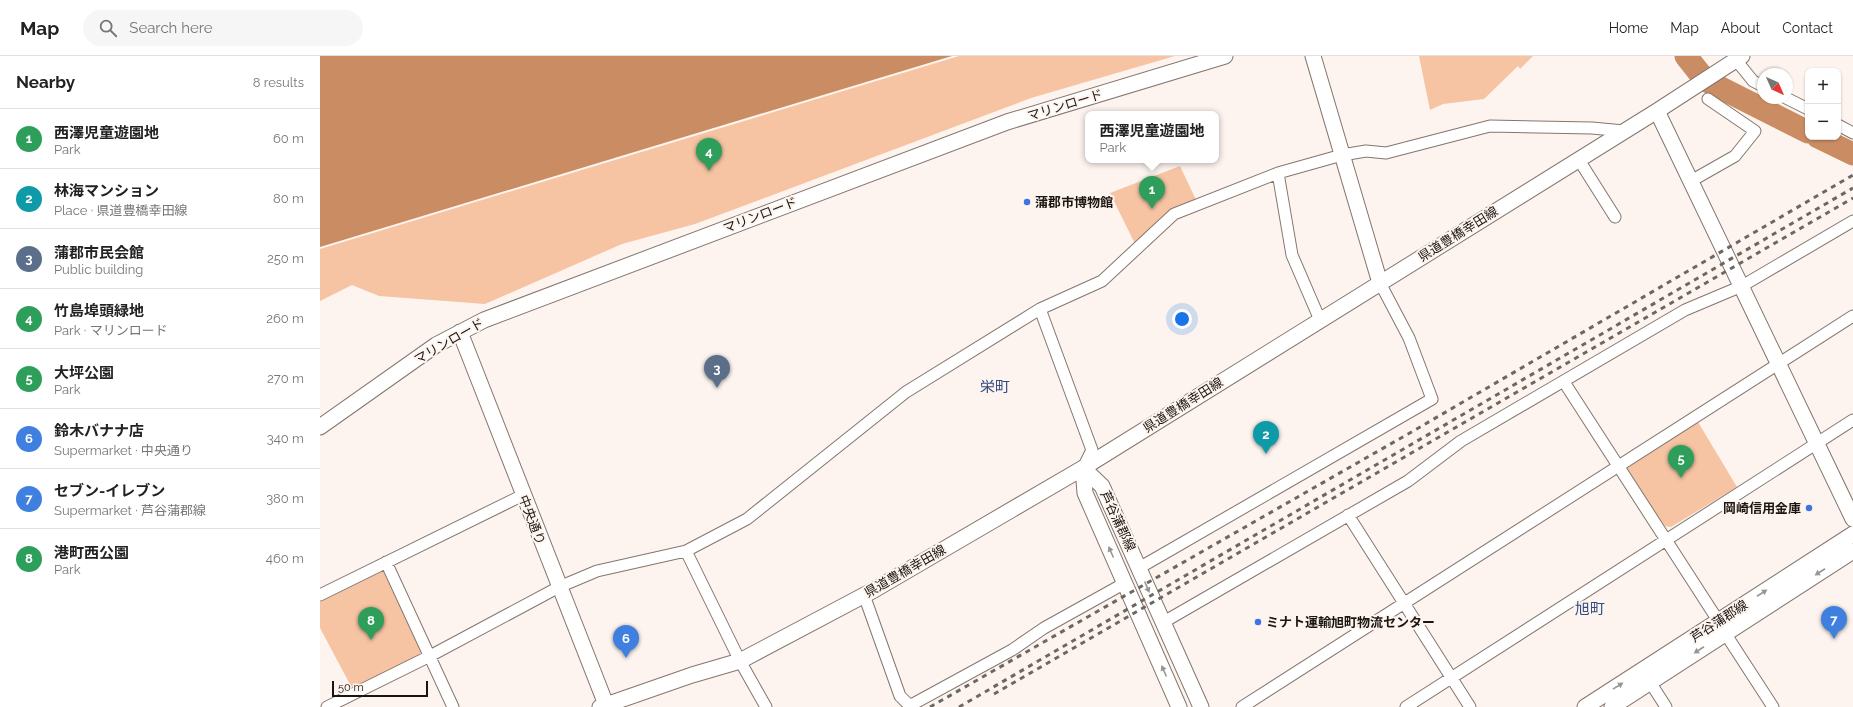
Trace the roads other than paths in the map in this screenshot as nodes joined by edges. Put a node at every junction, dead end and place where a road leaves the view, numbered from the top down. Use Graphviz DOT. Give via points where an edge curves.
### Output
graph roads {
  1 [pos="1225,56"];
  2 [pos="1313,56"];
  3 [pos="1733,60"];
  4 [pos="1757,83"];
  5 [pos="1708,99"];
  6 [pos="1793,102"];
  7 [pos="1805,108"];
  8 [pos="1657,111"];
  9 [pos="1841,127"];
  10 [pos="1624,131"];
  11 [pos="1853,133"];
  12 [pos="1342,155"];
  13 [pos="1579,160"];
  14 [pos="1278,173"];
  15 [pos="1691,181"];
  16 [pos="1615,217"];
  17 [pos="1853,221"];
  18 [pos="1380,283"];
  19 [pos="1742,286"];
  20 [pos="1040,309"];
  21 [pos="1853,316"];
  22 [pos="1320,320"];
  23 [pos="460,332"];
  24 [pos="1779,363"];
  25 [pos="1564,382"];
  26 [pos="1853,420"];
  27 [pos="320,427"];
  28 [pos="1817,443"];
  29 [pos="1619,465"];
  30 [pos="1083,468"];
  31 [pos="523,495"];
  32 [pos="1348,515"];
  33 [pos="1853,519"];
  34 [pos="1853,534"];
  35 [pos="1665,540"];
  36 [pos="686,551"];
  37 [pos="1853,551"];
  38 [pos="386,562"];
  39 [pos="1139,568"];
  40 [pos="1125,583"];
  41 [pos="559,587"];
  42 [pos="320,594"];
  43 [pos="864,595"];
  44 [pos="1404,604"];
  45 [pos="1162,623"];
  46 [pos="1722,627"];
  47 [pos="430,656"];
  48 [pos="740,661"];
  49 [pos="1452,678"];
  50 [pos="1650,682"];
  51 [pos="604,706"];
  52 [pos="327,707"];
  53 [pos="453,707"];
  54 [pos="766,707"];
  55 [pos="1179,707"];
  56 [pos="1201,707"];
  57 [pos="1242,707"];
  58 [pos="1406,707"];
  59 [pos="1470,707"];
  60 [pos="1585,707"];
  61 [pos="1612,707"];
  62 [pos="1666,707"];
  63 [pos="1773,707"];
  1 -- 23 [label="main road, マリンロード" via="1007,122 491,317"];
  2 -- 12 [label="main road"];
  3 -- 4 [label="street"];
  3 -- 8 [label="main road, 県道豊橋幸田線"];
  5 -- 15 [label="street" via="1755,131 1735,156"];
  6 -- 7 [label="street"];
  8 -- 10 [label="main road, 県道豊橋幸田線"];
  8 -- 15 [label="main road"];
  9 -- 11 [label="street"];
  10 -- 12 [label="street" via="1490,126 1386,153 1366,151"];
  10 -- 13 [label="main road, 県道豊橋幸田線"];
  12 -- 14 [label="street"];
  12 -- 18 [label="main road"];
  13 -- 16 [label="street"];
  13 -- 18 [label="main road, 県道豊橋幸田線"];
  14 -- 20 [label="street" via="1174,214 1102,281"];
  14 -- 22 [label="street" via="1292,255"];
  15 -- 19 [label="main road"];
  17 -- 19 [label="street"];
  18 -- 22 [label="main road, 県道豊橋幸田線"];
  18 -- 39 [label="street" via="1409,338 1432,399"];
  19 -- 24 [label="main road"];
  19 -- 25 [label="street" via="1685,310"];
  20 -- 30 [label="street" via="1092,450"];
  20 -- 36 [label="street" via="906,392 747,519"];
  21 -- 24 [label="street"];
  22 -- 30 [label="main road, 県道豊橋幸田線"];
  23 -- 27 [label="main road, マリンロード" via="436,345"];
  23 -- 31 [label="main road, 中央通り"];
  24 -- 28 [label="main road"];
  24 -- 29 [label="street"];
  25 -- 29 [label="street"];
  25 -- 32 [label="street" via="1461,441 1408,481"];
  26 -- 28 [label="street"];
  28 -- 33 [label="main road"];
  28 -- 35 [label="street"];
  29 -- 35 [label="street"];
  29 -- 44 [label="street"];
  30 -- 39 [label="main road, 芦谷蒲郡線" via="1102,486"];
  40 -- 30 [label="main road, 芦谷蒲郡線, one-way" via="1085,493"];
  30 -- 43 [label="main road, 県道豊橋幸田線"];
  31 -- 38 [label="street"];
  31 -- 41 [label="main road, 中央通り"];
  32 -- 44 [label="street"];
  32 -- 45 [label="street"];
  46 -- 34 [label="main road, 芦谷蒲郡線, one-way"];
  35 -- 46 [label="street"];
  35 -- 49 [label="street"];
  36 -- 41 [label="street" via="597,571"];
  36 -- 48 [label="street"];
  37 -- 46 [label="main road, 芦谷蒲郡線, one-way"];
  38 -- 42 [label="street"];
  38 -- 47 [label="street"];
  39 -- 45 [label="main road, 芦谷蒲郡線, one-way"];
  40 -- 43 [label="street" via="1044,628 1012,650 913,704 908,704 900,696"];
  55 -- 40 [label="main road, 芦谷蒲郡線, one-way"];
  41 -- 47 [label="street"];
  41 -- 51 [label="main road, 中央通り"];
  43 -- 48 [label="main road, 県道豊橋幸田線"];
  44 -- 49 [label="street"];
  44 -- 57 [label="street"];
  45 -- 56 [label="main road, 芦谷蒲郡線"];
  46 -- 50 [label="main road, 芦谷蒲郡線, one-way"];
  60 -- 46 [label="main road, 芦谷蒲郡線, one-way"];
  46 -- 63 [label="street"];
  47 -- 52 [label="street"];
  47 -- 53 [label="street"];
  48 -- 51 [label="main road, 県道豊橋幸田線"];
  48 -- 54 [label="street"];
  49 -- 58 [label="street"];
  49 -- 59 [label="street"];
  50 -- 61 [label="main road, 芦谷蒲郡線"];
  50 -- 62 [label="street"];
}
